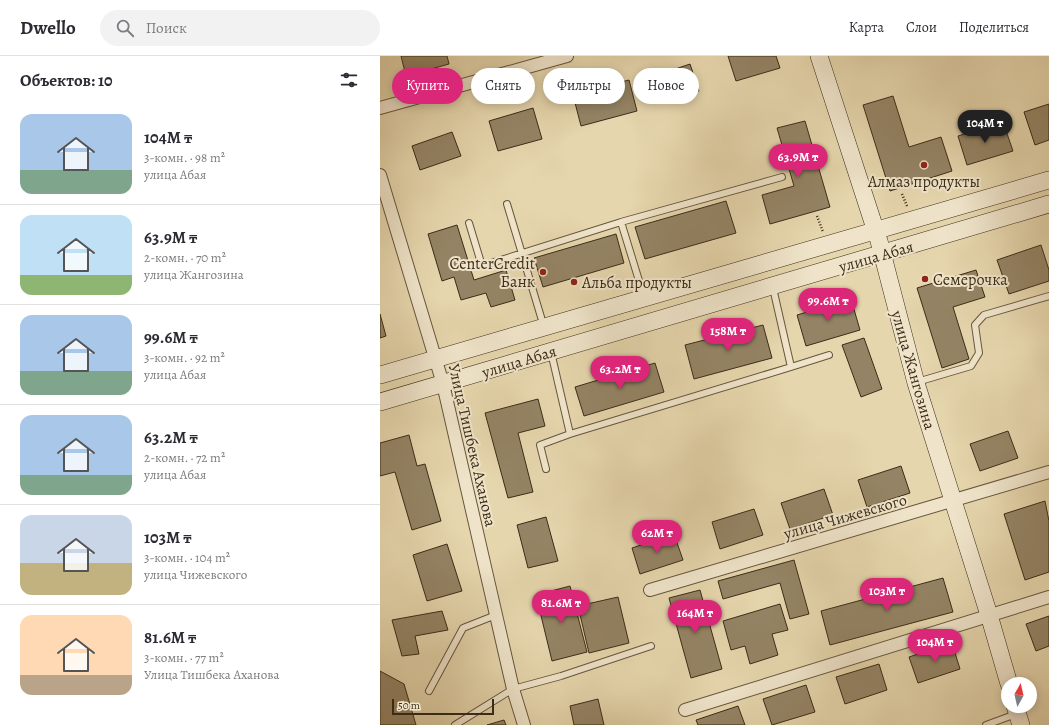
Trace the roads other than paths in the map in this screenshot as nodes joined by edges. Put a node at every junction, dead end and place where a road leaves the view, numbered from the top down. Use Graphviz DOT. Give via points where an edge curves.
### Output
graph roads {
  1 [pos="567,56"];
  2 [pos="819,56"];
  3 [pos="380,108"];
  4 [pos="380,175"];
  5 [pos="782,177"];
  6 [pos="1049,180"];
  7 [pos="507,204"];
  8 [pos="1049,204"];
  9 [pos="621,222"];
  10 [pos="469,223"];
  11 [pos="876,231"];
  12 [pos="521,252"];
  13 [pos="882,254"];
  14 [pos="772,285"];
  15 [pos="1049,296"];
  16 [pos="645,299"];
  17 [pos="545,328"];
  18 [pos="551,350"];
  19 [pos="829,355"];
  20 [pos="436,359"];
  21 [pos="792,367"];
  22 [pos="380,375"];
  23 [pos="916,382"];
  24 [pos="443,384"];
  25 [pos="380,402"];
  26 [pos="570,434"];
  27 [pos="546,469"];
  28 [pos="1049,472"];
  29 [pos="953,501"];
  30 [pos="650,590"];
  31 [pos="1049,597"];
  32 [pos="496,615"];
  33 [pos="989,615"];
  34 [pos="651,646"];
  35 [pos="1007,677"];
  36 [pos="513,689"];
  37 [pos="429,691"];
  38 [pos="685,710"];
  39 [pos="1018,715"];
  40 [pos="456,725"];
  41 [pos="524,725"];
  42 [pos="986,725"];
  1 -- 3 [label="street"];
  2 -- 11 [label="main road, улица Жангозина"];
  4 -- 20 [label="street, Улица Тишбека Аханова"];
  5 -- 9 [label="lane"];
  6 -- 11 [label="main road, улица Абая"];
  7 -- 12 [label="lane"];
  8 -- 13 [label="main road, улица Абая"];
  9 -- 12 [label="lane"];
  9 -- 16 [label="lane"];
  10 -- 12 [label="lane" via="482,266"];
  11 -- 13 [label="main road, улица Жангозина"];
  11 -- 16 [label="main road, улица Абая"];
  12 -- 17 [label="lane"];
  13 -- 14 [label="main road, улица Абая"];
  13 -- 23 [label="main road, улица Жангозина"];
  14 -- 18 [label="main road, улица Абая"];
  14 -- 21 [label="lane"];
  15 -- 23 [label="lane" via="984,315 975,325 979,353 971,366"];
  16 -- 17 [label="main road, улица Абая"];
  17 -- 20 [label="main road, улица Абая"];
  18 -- 24 [label="main road, улица Абая"];
  18 -- 26 [label="lane"];
  19 -- 21 [label="lane"];
  20 -- 22 [label="main road, улица Абая"];
  20 -- 24 [label="street, Улица Тишбека Аханова"];
  21 -- 26 [label="lane"];
  23 -- 29 [label="main road, улица Жангозина"];
  24 -- 25 [label="main road, улица Абая"];
  24 -- 32 [label="street, Улица Тишбека Аханова"];
  26 -- 27 [label="lane" via="540,445"];
  28 -- 29 [label="street, улица Чижевского"];
  29 -- 30 [label="street, улица Чижевского"];
  29 -- 33 [label="main road, улица Жангозина"];
  31 -- 33 [label="street"];
  32 -- 36 [label="street, Улица Тишбека Аханова"];
  32 -- 37 [label="lane" via="463,628"];
  33 -- 35 [label="main road, улица Жангозина"];
  33 -- 38 [label="street"];
  34 -- 36 [label="lane"];
  36 -- 40 [label="lane"];
  36 -- 41 [label="street, Улица Тишбека Аханова"];
  39 -- 42 [label="lane"];
}
